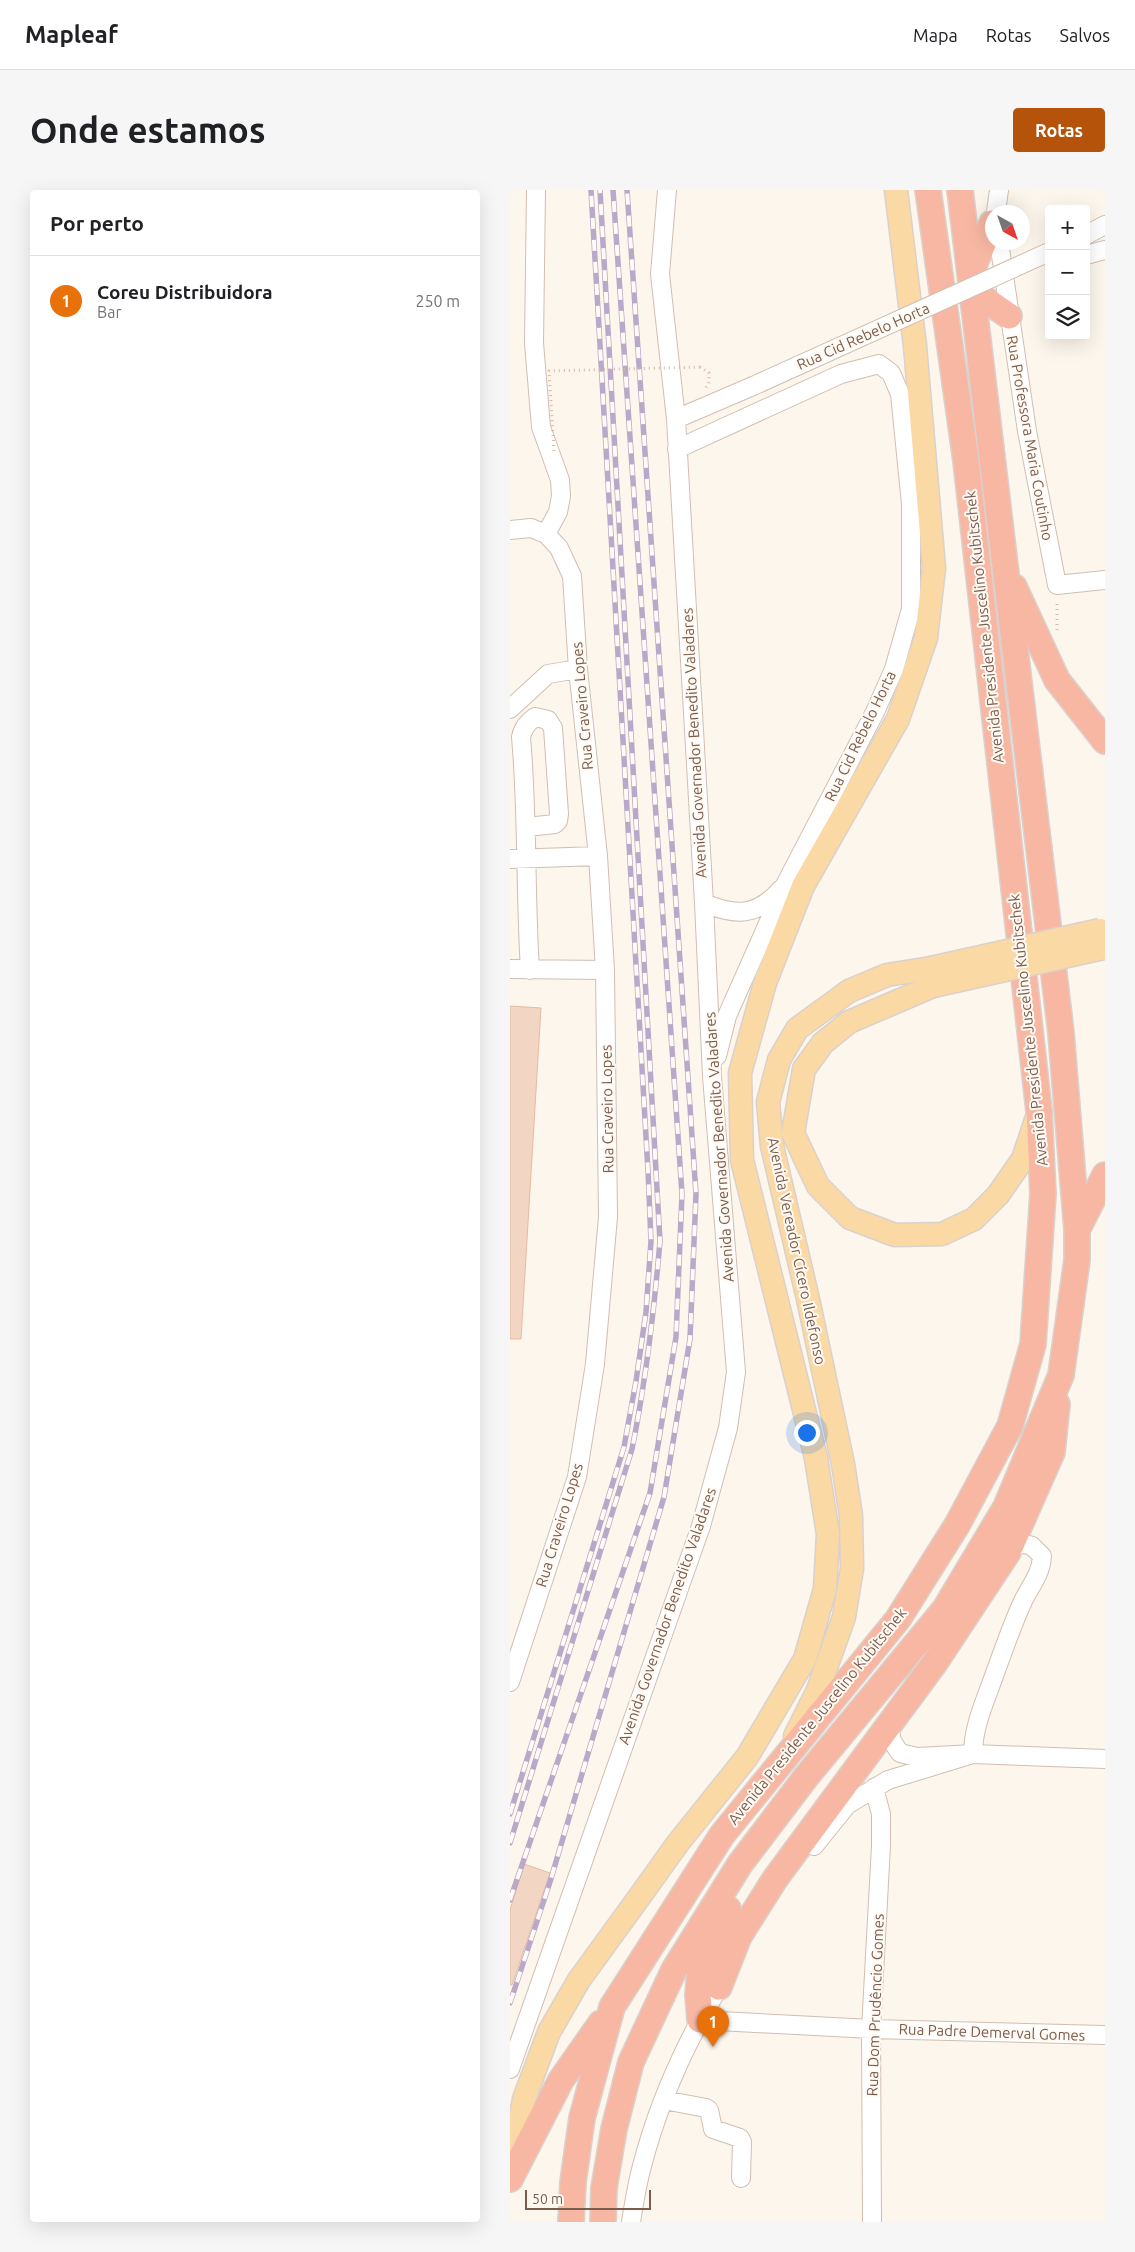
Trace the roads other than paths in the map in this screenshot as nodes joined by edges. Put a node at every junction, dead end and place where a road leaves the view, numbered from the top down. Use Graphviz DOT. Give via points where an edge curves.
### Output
graph roads {
  1 [pos="536,190"];
  2 [pos="667,190"];
  3 [pos="896,190"];
  4 [pos="928,190"];
  5 [pos="960,190"];
  6 [pos="992,190"];
  7 [pos="999,190"];
  8 [pos="994,205"];
  9 [pos="996,205"];
  10 [pos="1105,225"];
  11 [pos="1090,232"];
  12 [pos="985,244"];
  13 [pos="1000,250"];
  14 [pos="1105,250"];
  15 [pos="1090,253"];
  16 [pos="1045,254"];
  17 [pos="972,282"];
  18 [pos="1009,316"];
  19 [pos="676,419"];
  20 [pos="677,449"];
  21 [pos="907,462"];
  22 [pos="927,487"];
  23 [pos="510,530"];
  24 [pos="546,534"];
  25 [pos="1004,565"];
  26 [pos="1105,580"];
  27 [pos="578,669"];
  28 [pos="510,709"];
  29 [pos="1105,741"];
  30 [pos="518,785"];
  31 [pos="846,812"];
  32 [pos="527,827"];
  33 [pos="808,839"];
  34 [pos="598,856"];
  35 [pos="519,859"];
  36 [pos="786,884"];
  37 [pos="704,903"];
  38 [pos="1103,939"];
  39 [pos="510,969"];
  40 [pos="530,970"];
  41 [pos="605,970"];
  42 [pos="932,977"];
  43 [pos="712,1076"];
  44 [pos="1039,1111"];
  45 [pos="1105,1175"];
  46 [pos="1077,1230"];
  47 [pos="1061,1374"];
  48 [pos="1008,1552"];
  49 [pos="934,1664"];
  50 [pos="510,1682"];
  51 [pos="889,1726"];
  52 [pos="973,1754"];
  53 [pos="1105,1759"];
  54 [pos="783,1761"];
  55 [pos="806,1777"];
  56 [pos="874,1788"];
  57 [pos="740,1864"];
  58 [pos="719,1987"];
  59 [pos="612,2007"];
  60 [pos="700,2020"];
  61 [pos="871,2029"];
  62 [pos="1105,2035"];
  63 [pos="510,2069"];
  64 [pos="664,2100"];
  65 [pos="510,2172"];
  66 [pos="741,2178"];
  67 [pos="510,2179"];
  68 [pos="571,2222"];
  69 [pos="603,2222"];
  70 [pos="631,2222"];
  71 [pos="872,2222"];
  1 -- 24 [label="street" via="534,343 541,427 560,480 561,496 558,512"];
  2 -- 19 [label="street, Avenida Governador Benedito Valadares" via="660,274"];
  3 -- 22 [label="main road, Avenida Presidente Juscelino Kubitschek" via="915,346"];
  4 -- 44 [label="highway, Avenida Presidente Juscelino Kubitschek" via="966,461"];
  5 -- 17 [label="highway, Avenida Presidente Juscelino Kubitschek"];
  6 -- 8 [label="street"];
  7 -- 9 [label="street"];
  10 -- 11 [label="street"];
  12 -- 17 [label="highway"];
  13 -- 18 [label="street, Rua Professora Maria Coutinho"];
  14 -- 15 [label="street"];
  16 -- 19 [label="street, Rua Cid Rebelo Horta, bridge"];
  17 -- 18 [label="highway"];
  17 -- 25 [label="highway, Avenida Presidente Juscelino Kubitschek"];
  18 -- 26 [label="street, Rua Professora Maria Coutinho" via="1057,585"];
  19 -- 20 [label="street, Avenida Governador Benedito Valadares"];
  20 -- 21 [label="street, Rua Cid Rebelo Horta" via="841,374 879,364 891,373 900,394"];
  20 -- 37 [label="street, Avenida Governador Benedito Valadares"];
  21 -- 22 [label="street"];
  21 -- 33 [label="street, Rua Cid Rebelo Horta" via="911,504 911,609 894,669 875,712"];
  22 -- 31 [label="main road, Avenida Presidente Juscelino Kubitschek" via="934,568 926,638 898,719"];
  23 -- 24 [label="street" via="531,528"];
  24 -- 27 [label="street, Rua Craveiro Lopes" via="559,548 572,576"];
  25 -- 29 [label="highway" via="1057,680"];
  25 -- 46 [label="highway, Avenida Presidente Juscelino Kubitschek" via="1061,1033"];
  27 -- 28 [label="street" via="548,674"];
  27 -- 34 [label="street, Rua Craveiro Lopes"];
  30 -- 32 [label="street"];
  30 -- 32 [label="street" via="523,730 535,717 548,720 553,728 558,821"];
  31 -- 33 [label="street"];
  31 -- 65 [label="main road, Avenida Presidente Juscelino Kubitschek" via="803,886 765,983 740,1073 742,1160 816,1458 828,1534 825,1589 805,1659 747,1758 678,1843 580,1980 549,2032 524,2099"];
  32 -- 35 [label="street"];
  33 -- 36 [label="street, Rua Cid Rebelo Horta"];
  34 -- 35 [label="street"];
  34 -- 41 [label="street, Rua Craveiro Lopes"];
  35 -- 40 [label="street" via="526,898"];
  36 -- 37 [label="street, Rua Cid Rebelo Horta" via="770,901 749,911 726,912"];
  36 -- 43 [label="street, Rua Cid Rebelo Horta" via="726,1016"];
  37 -- 43 [label="street, Avenida Governador Benedito Valadares"];
  38 -- 42 [label="main road, Avenida Vereador Cícero Ildefonso, bridge"];
  39 -- 40 [label="street"];
  40 -- 41 [label="street"];
  41 -- 50 [label="street, Rua Craveiro Lopes" via="608,1217 595,1364 576,1477"];
  42 -- 44 [label="main road, Avenida Vereador Cícero Ildefonso" via="849,1022 823,1043 804,1070 794,1134 818,1186 850,1218 895,1235 942,1234 974,1219 998,1195 1024,1159"];
  42 -- 54 [label="main road, Avenida Vereador Cícero Ildefonso" via="888,975 850,991 797,1029 780,1060 768,1102 772,1146 843,1464 851,1516 852,1568 844,1617 818,1690"];
  43 -- 63 [label="street, Avenida Governador Benedito Valadares" via="736,1372 728,1428 701,1526"];
  44 -- 54 [label="highway, Avenida Presidente Juscelino Kubitschek" via="1043,1194 1033,1344 1010,1426 957,1525 898,1618"];
  45 -- 46 [label="highway"];
  46 -- 47 [label="highway, Avenida Presidente Juscelino Kubitschek" via="1077,1260"];
  47 -- 48 [label="highway" via="1052,1452"];
  47 -- 55 [label="highway, Avenida Presidente Juscelino Kubitschek" via="1006,1507 945,1609"];
  48 -- 49 [label="highway"];
  48 -- 52 [label="street" via="1021,1543 1032,1546 1042,1556 1041,1569 1024,1600 981,1711"];
  49 -- 51 [label="highway"];
  49 -- 55 [label="highway" via="884,1713"];
  51 -- 52 [label="street" via="892,1741 900,1753 917,1757"];
  51 -- 58 [label="highway" via="775,1879 739,1936"];
  52 -- 53 [label="street"];
  52 -- 56 [label="street" via="888,1780"];
  54 -- 59 [label="highway, Avenida Presidente Juscelino Kubitschek" via="722,1835"];
  55 -- 57 [label="highway, Avenida Presidente Juscelino Kubitschek"];
  56 -- 58 [label="street" via="847,1805 793,1871"];
  56 -- 61 [label="street, Rua Dom Prudêncio Gomes" via="881,1814 881,1846"];
  57 -- 60 [label="highway" via="732,1901 700,1969"];
  57 -- 69 [label="highway, Avenida Presidente Juscelino Kubitschek" via="674,1970 631,2062 614,2129 604,2188"];
  58 -- 60 [label="street"];
  59 -- 67 [label="highway" via="560,2080"];
  59 -- 68 [label="highway, Avenida Presidente Juscelino Kubitschek" via="582,2118"];
  60 -- 61 [label="street, Rua Padre Demerval Gomes"];
  60 -- 64 [label="street"];
  61 -- 62 [label="street, Rua Padre Demerval Gomes"];
  61 -- 71 [label="street, Rua Dom Prudêncio Gomes"];
  64 -- 66 [label="street" via="706,2108 712,2129 740,2138"];
  64 -- 70 [label="street" via="642,2165"];
}
